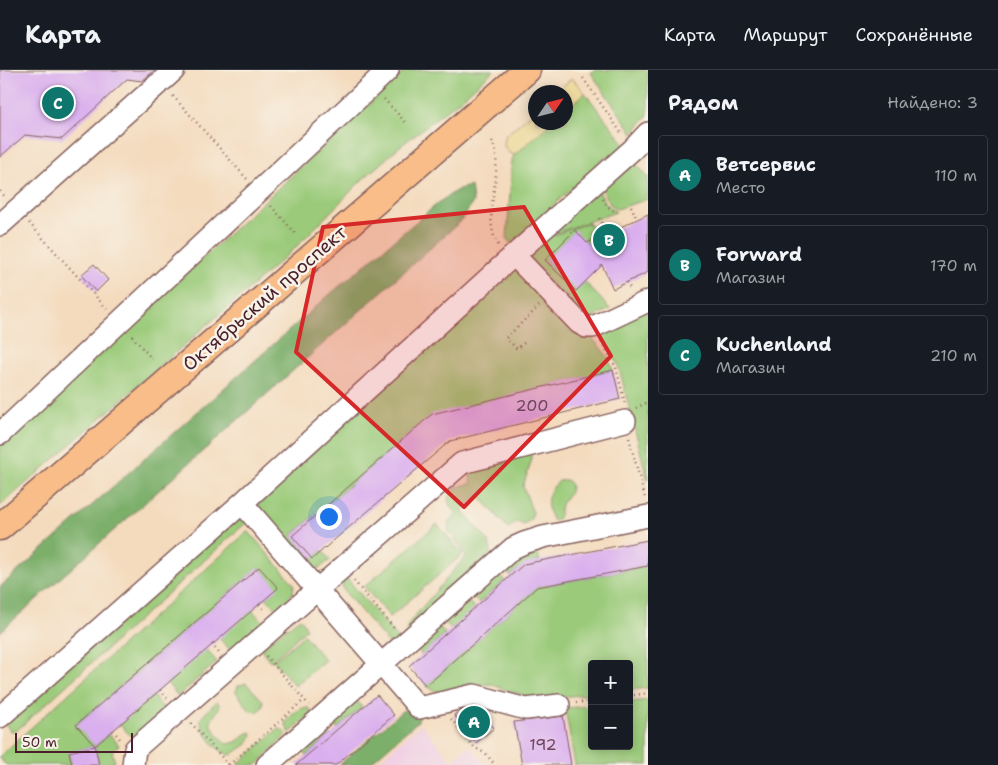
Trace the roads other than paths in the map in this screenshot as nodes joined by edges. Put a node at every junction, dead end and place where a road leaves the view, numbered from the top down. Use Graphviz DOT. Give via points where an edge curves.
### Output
graph roads {
  1 [pos="388,70"];
  2 [pos="524,71"];
  3 [pos="166,81"];
  4 [pos="640,141"];
  5 [pos="0,225"];
  6 [pos="514,255"];
  7 [pos="648,301"];
  8 [pos="626,416"];
  9 [pos="0,434"];
  10 [pos="242,503"];
  11 [pos="647,508"];
  12 [pos="0,527"];
  13 [pos="317,591"];
  14 [pos="382,665"];
  15 [pos="559,705"];
  16 [pos="0,717"];
  17 [pos="133,765"];
  18 [pos="268,765"];
  1 -- 9 [label="street"];
  2 -- 12 [label="main road, Октябрьский проспект"];
  3 -- 5 [label="street"];
  4 -- 6 [label="street"];
  6 -- 7 [label="street" via="586,327 593,327"];
  6 -- 10 [label="street"];
  8 -- 13 [label="street" via="462,463"];
  10 -- 13 [label="street"];
  10 -- 16 [label="street"];
  11 -- 14 [label="street" via="524,542 505,554"];
  13 -- 14 [label="street"];
  13 -- 17 [label="street" via="135,749"];
  14 -- 15 [label="street" via="418,708 474,695 526,709"];
  14 -- 18 [label="street"];
}
